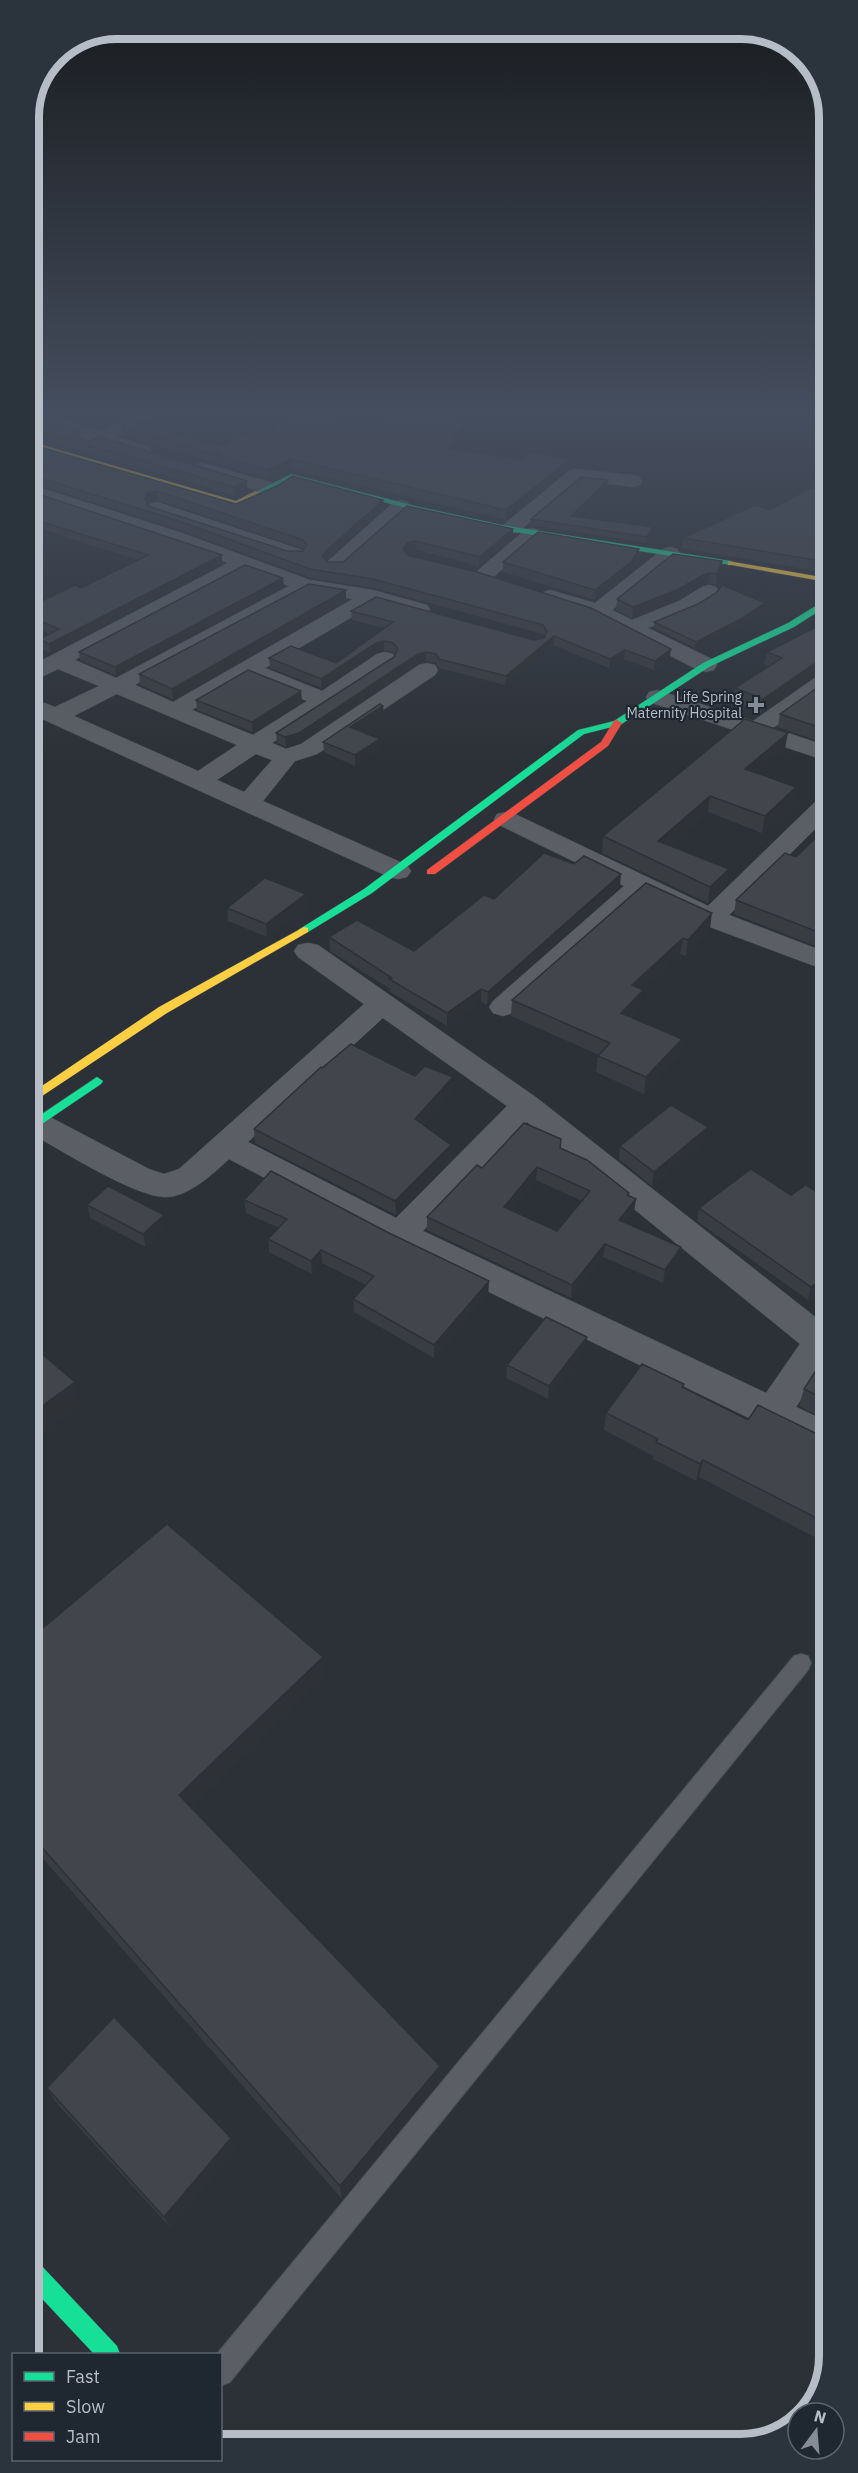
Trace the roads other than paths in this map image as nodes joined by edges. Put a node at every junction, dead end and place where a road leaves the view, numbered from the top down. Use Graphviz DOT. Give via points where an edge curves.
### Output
graph roads {
  1 [pos="152,530"];
  2 [pos="187,530"];
  3 [pos="226,530"];
  4 [pos="374,530"];
  5 [pos="516,530"];
  6 [pos="532,534"];
  7 [pos="175,537"];
  8 [pos="670,553"];
  9 [pos="295,554"];
  10 [pos="246,562"];
  11 [pos="335,566"];
  12 [pos="461,569"];
  13 [pos="484,575"];
  14 [pos="819,578"];
  15 [pos="507,582"];
  16 [pos="306,585"];
  17 [pos="529,589"];
  18 [pos="709,591"];
  19 [pos="373,596"];
  20 [pos="819,607"];
  21 [pos="598,611"];
  22 [pos="441,615"];
  23 [pos="632,627"];
  24 [pos="385,659"];
  25 [pos="60,662"];
  26 [pos="706,665"];
  27 [pos="249,669"];
  28 [pos="427,670"];
  29 [pos="39,671"];
  30 [pos="819,686"];
  31 [pos="115,687"];
  32 [pos="657,697"];
  33 [pos="325,700"];
  34 [pos="39,708"];
  35 [pos="174,711"];
  36 [pos="56,716"];
  37 [pos="617,723"];
  38 [pos="757,729"];
  39 [pos="253,744"];
  40 [pos="819,751"];
  41 [pos="287,756"];
  42 [pos="200,781"];
  43 [pos="247,802"];
  44 [pos="819,812"];
  45 [pos="506,819"];
  46 [pos="408,876"];
  47 [pos="640,885"];
  48 [pos="711,918"];
  49 [pos="308,951"];
  50 [pos="818,959"];
  51 [pos="381,1004"];
  52 [pos="503,1007"];
  53 [pos="104,1076"];
  54 [pos="526,1105"];
  55 [pos="39,1111"];
  56 [pos="39,1113"];
  57 [pos="39,1121"];
  58 [pos="227,1145"];
  59 [pos="400,1234"];
  60 [pos="819,1339"];
  61 [pos="819,1344"];
  62 [pos="773,1412"];
  63 [pos="819,1435"];
  64 [pos="801,1663"];
  65 [pos="39,2279"];
  66 [pos="107,2353"];
  67 [pos="222,2370"];
  1 -- 7 [label="street"];
  2 -- 7 [label="street"];
  3 -- 9 [label="street"];
  4 -- 11 [label="street"];
  5 -- 6 [label="main road"];
  6 -- 8 [label="main road"];
  6 -- 13 [label="street"];
  7 -- 10 [label="street"];
  8 -- 14 [label="main road"];
  8 -- 21 [label="street"];
  10 -- 16 [label="street"];
  10 -- 25 [label="street"];
  12 -- 13 [label="street"];
  13 -- 15 [label="street"];
  16 -- 19 [label="street"];
  16 -- 31 [label="street"];
  17 -- 21 [label="street"];
  18 -- 23 [label="street"];
  19 -- 22 [label="street"];
  19 -- 27 [label="street"];
  20 -- 26 [label="main road" via="791,625"];
  21 -- 23 [label="street"];
  23 -- 26 [label="street"];
  24 -- 33 [label="street"];
  25 -- 29 [label="street"];
  25 -- 31 [label="street"];
  26 -- 32 [label="main road"];
  27 -- 33 [label="street"];
  27 -- 35 [label="street"];
  28 -- 41 [label="street" via="309,749"];
  30 -- 38 [label="street"];
  31 -- 35 [label="street"];
  31 -- 36 [label="street"];
  32 -- 37 [label="main road"];
  32 -- 38 [label="street"];
  33 -- 39 [label="street"];
  34 -- 36 [label="street"];
  35 -- 39 [label="street"];
  36 -- 42 [label="street"];
  37 -- 45 [label="main road" via="605,744"];
  37 -- 46 [label="main road" via="581,732"];
  38 -- 40 [label="street"];
  39 -- 41 [label="street"];
  39 -- 42 [label="street"];
  41 -- 43 [label="street" via="261,792"];
  42 -- 43 [label="street"];
  43 -- 46 [label="street"];
  44 -- 48 [label="street"];
  45 -- 46 [label="main road"];
  45 -- 47 [label="street"];
  46 -- 55 [label="main road" via="162,1010"];
  47 -- 48 [label="street"];
  47 -- 52 [label="street"];
  48 -- 50 [label="street"];
  49 -- 51 [label="street"];
  51 -- 54 [label="street"];
  51 -- 58 [label="street"];
  53 -- 56 [label="main road"];
  54 -- 59 [label="street"];
  54 -- 60 [label="street"];
  57 -- 58 [label="street" via="138,1177 164,1186 190,1177"];
  58 -- 59 [label="street"];
  59 -- 62 [label="street"];
  61 -- 62 [label="street"];
  62 -- 63 [label="street"];
  64 -- 67 [label="lane"];
  65 -- 66 [label="main road"];
}
